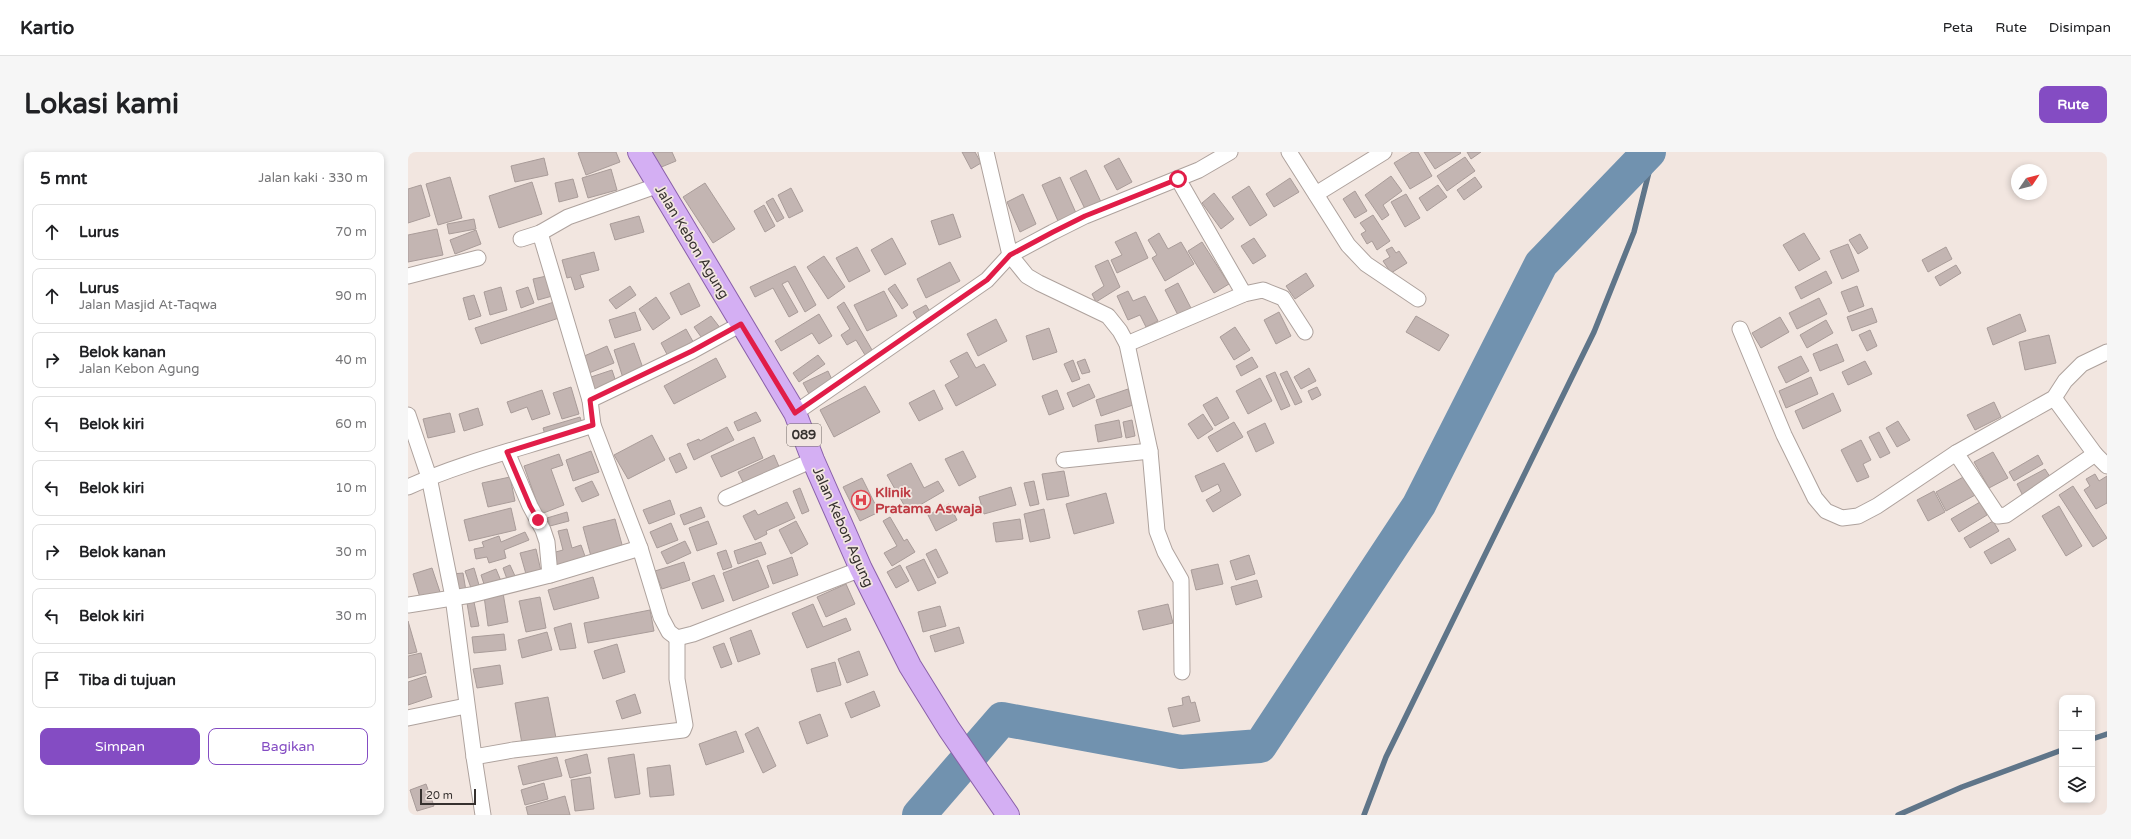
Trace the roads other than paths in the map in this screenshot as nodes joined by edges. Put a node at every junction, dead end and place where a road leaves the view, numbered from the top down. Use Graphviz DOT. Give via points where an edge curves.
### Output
graph roads {
  1 [pos="639,152"];
  2 [pos="986,152"];
  3 [pos="1230,152"];
  4 [pos="1289,152"];
  5 [pos="1384,152"];
  6 [pos="1178,179"];
  7 [pos="659,185"];
  8 [pos="1316,194"];
  9 [pos="540,233"];
  10 [pos="521,239"];
  11 [pos="1010,255"];
  12 [pos="478,258"];
  13 [pos="408,276"];
  14 [pos="1244,294"];
  15 [pos="1418,298"];
  16 [pos="741,324"];
  17 [pos="1740,329"];
  18 [pos="1305,332"];
  19 [pos="1127,344"];
  20 [pos="2107,352"];
  21 [pos="2054,398"];
  22 [pos="590,400"];
  23 [pos="795,413"];
  24 [pos="408,415"];
  25 [pos="593,425"];
  26 [pos="1150,451"];
  27 [pos="507,452"];
  28 [pos="1956,453"];
  29 [pos="2095,454"];
  30 [pos="813,460"];
  31 [pos="1064,460"];
  32 [pos="2107,466"];
  33 [pos="429,477"];
  34 [pos="408,487"];
  35 [pos="726,498"];
  36 [pos="640,548"];
  37 [pos="861,569"];
  38 [pos="550,575"];
  39 [pos="453,597"];
  40 [pos="408,605"];
  41 [pos="677,638"];
  42 [pos="1182,672"];
  43 [pos="466,706"];
  44 [pos="408,718"];
  45 [pos="474,757"];
  46 [pos="483,815"];
  47 [pos="1008,815"];
  1 -- 7 [label="main road, Jalan Kebon Agung / 089"];
  2 -- 11 [label="street"];
  3 -- 6 [label="street" via="1213,164"];
  4 -- 8 [label="street"];
  5 -- 8 [label="street"];
  6 -- 11 [label="street" via="1085,216"];
  6 -- 14 [label="street"];
  7 -- 9 [label="street" via="568,216"];
  7 -- 16 [label="main road, Jalan Kebon Agung / 089"];
  8 -- 15 [label="street" via="1348,245 1366,264"];
  9 -- 10 [label="street"];
  9 -- 22 [label="street"];
  11 -- 19 [label="street" via="1027,276 1108,316"];
  11 -- 23 [label="street" via="987,280"];
  12 -- 13 [label="street"];
  14 -- 18 [label="street" via="1263,290 1283,298"];
  14 -- 19 [label="street"];
  16 -- 22 [label="street" via="692,351"];
  16 -- 23 [label="main road, Jalan Kebon Agung / 089"];
  17 -- 28 [label="street" via="1784,435 1815,498 1826,511 1842,518 1858,516"];
  19 -- 26 [label="street"];
  20 -- 21 [label="street" via="2082,364"];
  21 -- 28 [label="street"];
  21 -- 29 [label="street"];
  22 -- 25 [label="street"];
  23 -- 30 [label="main road, Jalan Kebon Agung / 089"];
  24 -- 33 [label="street"];
  25 -- 27 [label="street"];
  25 -- 36 [label="street"];
  26 -- 31 [label="street"];
  26 -- 42 [label="street" via="1158,531 1165,552 1180,580"];
  27 -- 33 [label="street"];
  27 -- 38 [label="street" via="543,530 547,542"];
  28 -- 29 [label="street" via="1998,516 2006,515"];
  29 -- 32 [label="street"];
  30 -- 35 [label="street"];
  30 -- 37 [label="main road, Jalan Kebon Agung / 089"];
  33 -- 34 [label="street"];
  33 -- 39 [label="street"];
  36 -- 38 [label="street"];
  36 -- 41 [label="street" via="662,617 669,632"];
  37 -- 41 [label="street"];
  37 -- 47 [label="main road, Jalan Kebon Agung / 089" via="910,666 975,769"];
  38 -- 39 [label="street" via="472,595"];
  39 -- 40 [label="street"];
  39 -- 43 [label="street"];
  41 -- 45 [label="street" via="676,680 685,725 683,730"];
  43 -- 44 [label="street"];
  43 -- 45 [label="street"];
  45 -- 46 [label="street"];
}
